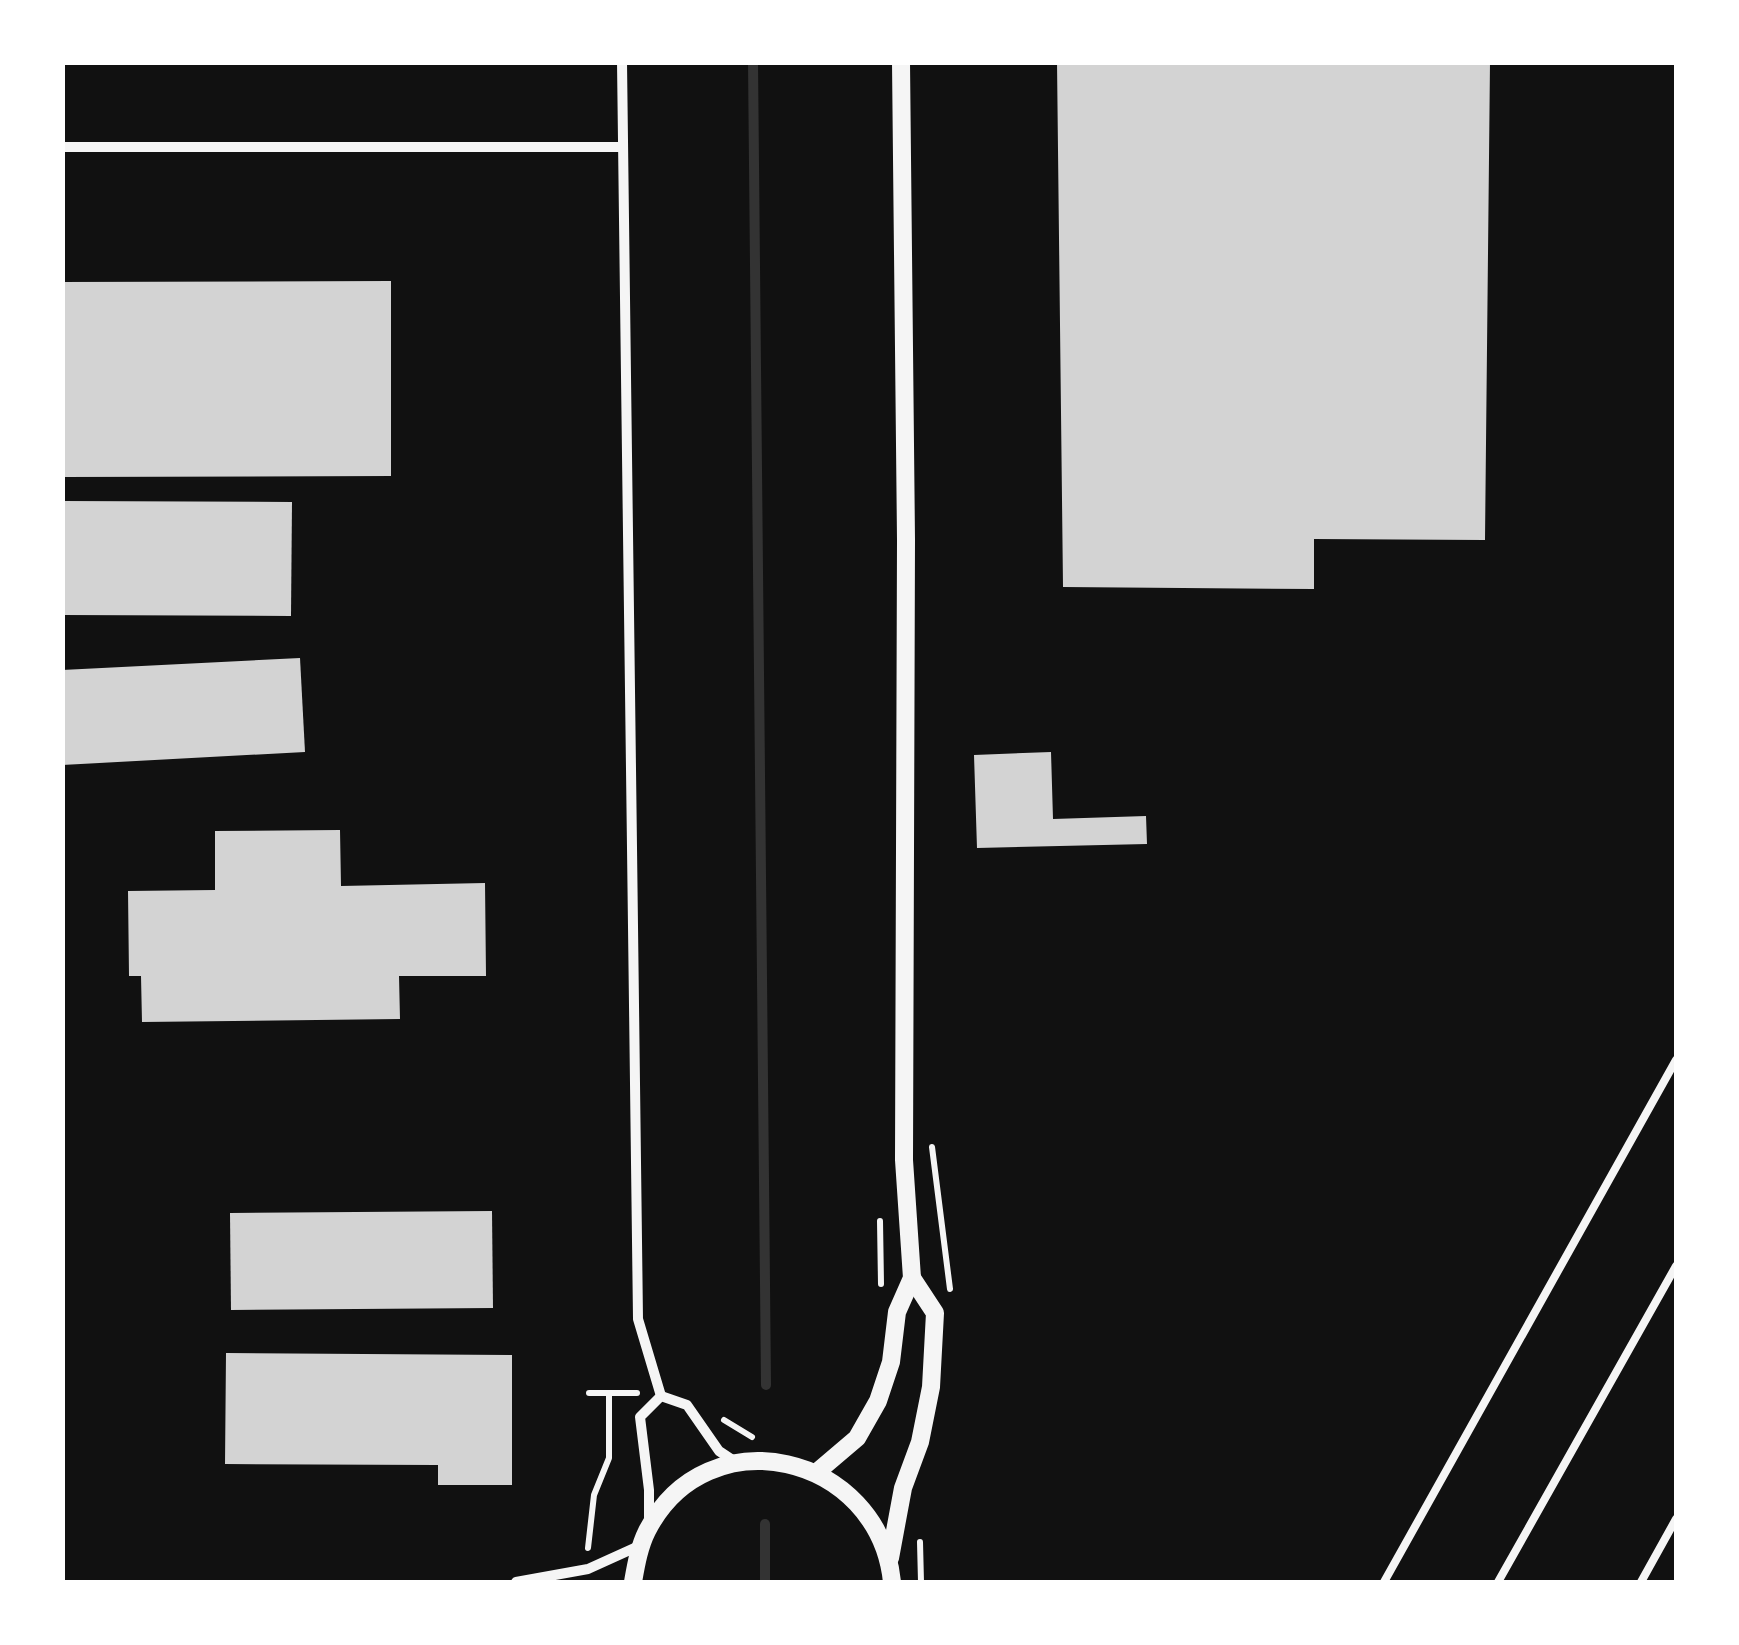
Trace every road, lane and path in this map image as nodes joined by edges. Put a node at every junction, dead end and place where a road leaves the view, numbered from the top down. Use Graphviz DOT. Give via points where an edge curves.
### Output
graph roads {
  1 [pos="622,62"];
  2 [pos="901,62"];
  3 [pos="62,147"];
  4 [pos="623,147"];
  5 [pos="1676,1060"];
  6 [pos="880,1210"];
  7 [pos="1676,1266"];
  8 [pos="912,1278"];
  9 [pos="881,1286"];
  10 [pos="609,1393"];
  11 [pos="660,1396"];
  12 [pos="722,1418"];
  13 [pos="768,1441"];
  14 [pos="737,1463"];
  15 [pos="817,1472"];
  16 [pos="1676,1519"];
  17 [pos="649,1527"];
  18 [pos="641,1545"];
  19 [pos="890,1558"];
  20 [pos="588,1569"];
  21 [pos="516,1582"];
  22 [pos="633,1582"];
  23 [pos="892,1582"];
  24 [pos="1384,1582"];
  25 [pos="1498,1582"];
  26 [pos="1641,1582"];
  1 -- 4 [label="street"];
  2 -- 8 [label="street" via="904,1160"];
  3 -- 4 [label="street"];
  4 -- 11 [label="street" via="638,1319"];
  5 -- 24 [label="lane"];
  6 -- 9 [label="path"];
  7 -- 25 [label="lane"];
  8 -- 15 [label="street" via="897,1312 878,1402 857,1438"];
  8 -- 19 [label="street" via="935,1313 931,1388"];
  10 -- 20 [label="path" via="608,1458 594,1494"];
  11 -- 14 [label="street" via="688,1405 719,1451"];
  11 -- 17 [label="street" via="640,1417"];
  12 -- 13 [label="path"];
  14 -- 15 [label="street" via="764,1460"];
  14 -- 17 [label="street" via="702,1475 672,1497"];
  15 -- 19 [label="street" via="850,1493"];
  16 -- 26 [label="lane"];
  17 -- 18 [label="street"];
  18 -- 20 [label="street"];
  18 -- 22 [label="street"];
  19 -- 23 [label="street"];
  20 -- 21 [label="street"];
}
